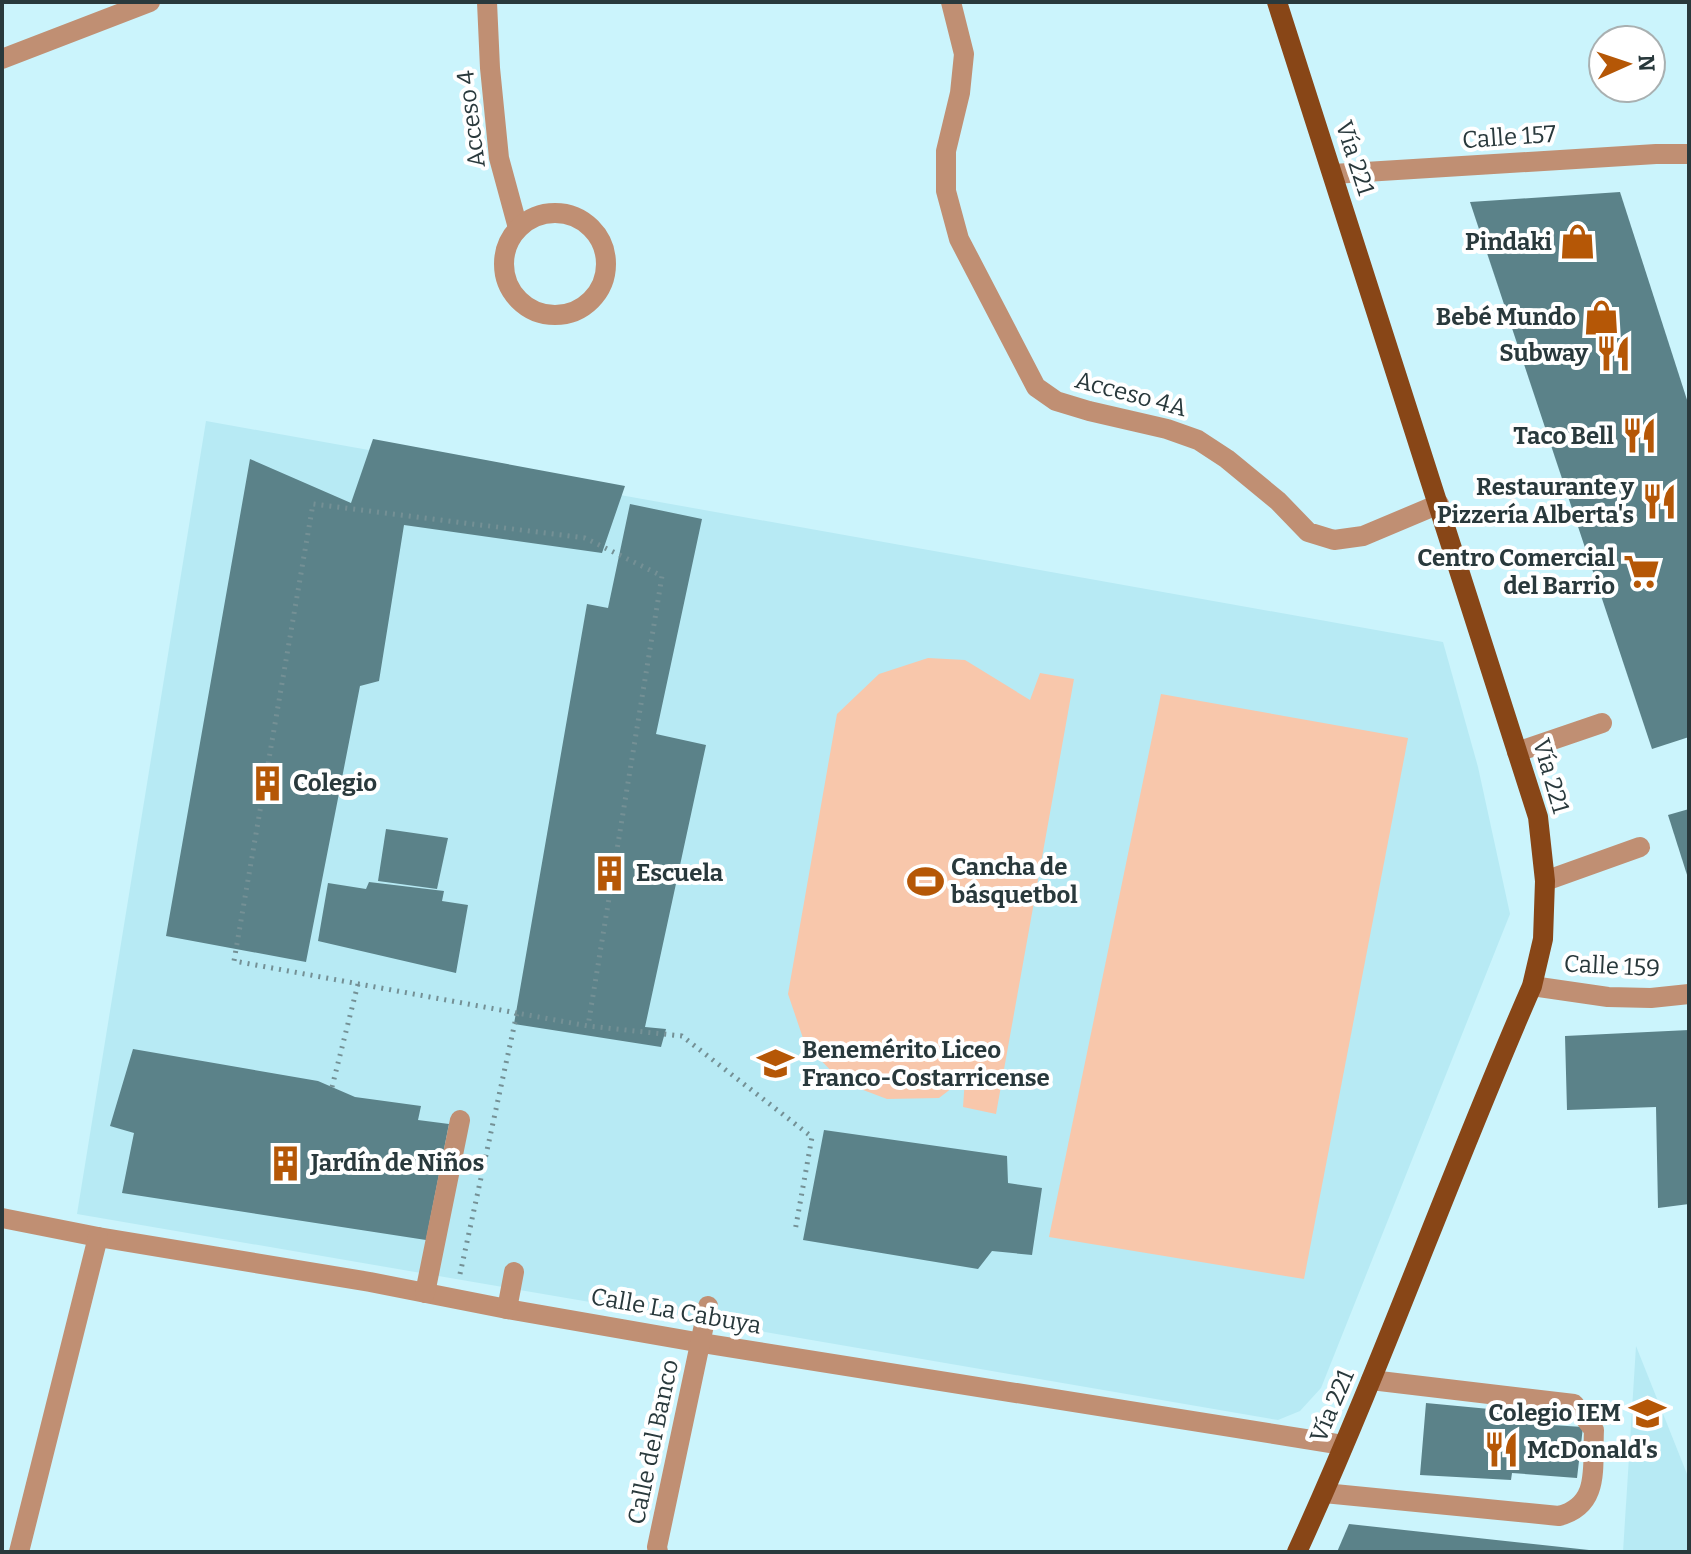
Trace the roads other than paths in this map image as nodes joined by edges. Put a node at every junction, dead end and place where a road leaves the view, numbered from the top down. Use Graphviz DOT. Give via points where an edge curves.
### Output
graph roads {
  1 [pos="150,2"];
  2 [pos="487,2"];
  3 [pos="951,2"];
  4 [pos="1277,2"];
  5 [pos="2,59"];
  6 [pos="1689,154"];
  7 [pos="1333,174"];
  8 [pos="518,228"];
  9 [pos="1439,504"];
  10 [pos="1602,723"];
  11 [pos="1517,752"];
  12 [pos="1640,847"];
  13 [pos="1545,881"];
  14 [pos="1532,986"];
  15 [pos="1689,994"];
  16 [pos="460,1120"];
  17 [pos="2,1218"];
  18 [pos="98,1237"];
  19 [pos="514,1272"];
  20 [pos="425,1293"];
  21 [pos="708,1306"];
  22 [pos="507,1309"];
  23 [pos="702,1343"];
  24 [pos="1371,1380"];
  25 [pos="1343,1445"];
  26 [pos="1324,1493"];
  27 [pos="19,1552"];
  28 [pos="658,1552"];
  29 [pos="1297,1552"];
  1 -- 5 [label="street"];
  2 -- 8 [label="street, Acceso 4" via="499,158"];
  3 -- 9 [label="street, Acceso 4A" via="964,54 946,151 946,191 959,239 1036,387 1056,401 1198,440 1278,501 1308,532 1334,540 1363,536"];
  4 -- 7 [label="main road, Vía 221"];
  6 -- 7 [label="street, Calle 157"];
  7 -- 9 [label="main road, Vía 221"];
  8 -- 8 [label="street" via="504,265 508,285 520,301 556,316 592,300 607,263 591,227 554,212"];
  9 -- 11 [label="main road, Vía 221"];
  10 -- 11 [label="street"];
  11 -- 13 [label="main road, Vía 221" via="1538,817"];
  12 -- 13 [label="street"];
  13 -- 14 [label="main road, Vía 221" via="1543,939"];
  14 -- 15 [label="street, Calle 159" via="1608,997"];
  14 -- 24 [label="main road, Vía 221"];
  16 -- 20 [label="street"];
  17 -- 18 [label="street, Calle La Cabuya"];
  18 -- 20 [label="street, Calle La Cabuya"];
  18 -- 27 [label="street"];
  19 -- 22 [label="street"];
  20 -- 22 [label="street, Calle La Cabuya"];
  21 -- 23 [label="street, Calle del Banco"];
  22 -- 23 [label="street, Calle La Cabuya"];
  23 -- 25 [label="street, Calle La Cabuya"];
  23 -- 28 [label="street, Calle del Banco"];
  24 -- 25 [label="main road, Vía 221"];
  24 -- 26 [label="street" via="1574,1404 1594,1430 1591,1489 1574,1512 1559,1516"];
  25 -- 26 [label="main road, Vía 221"];
  26 -- 29 [label="main road, Vía 221"];
}
